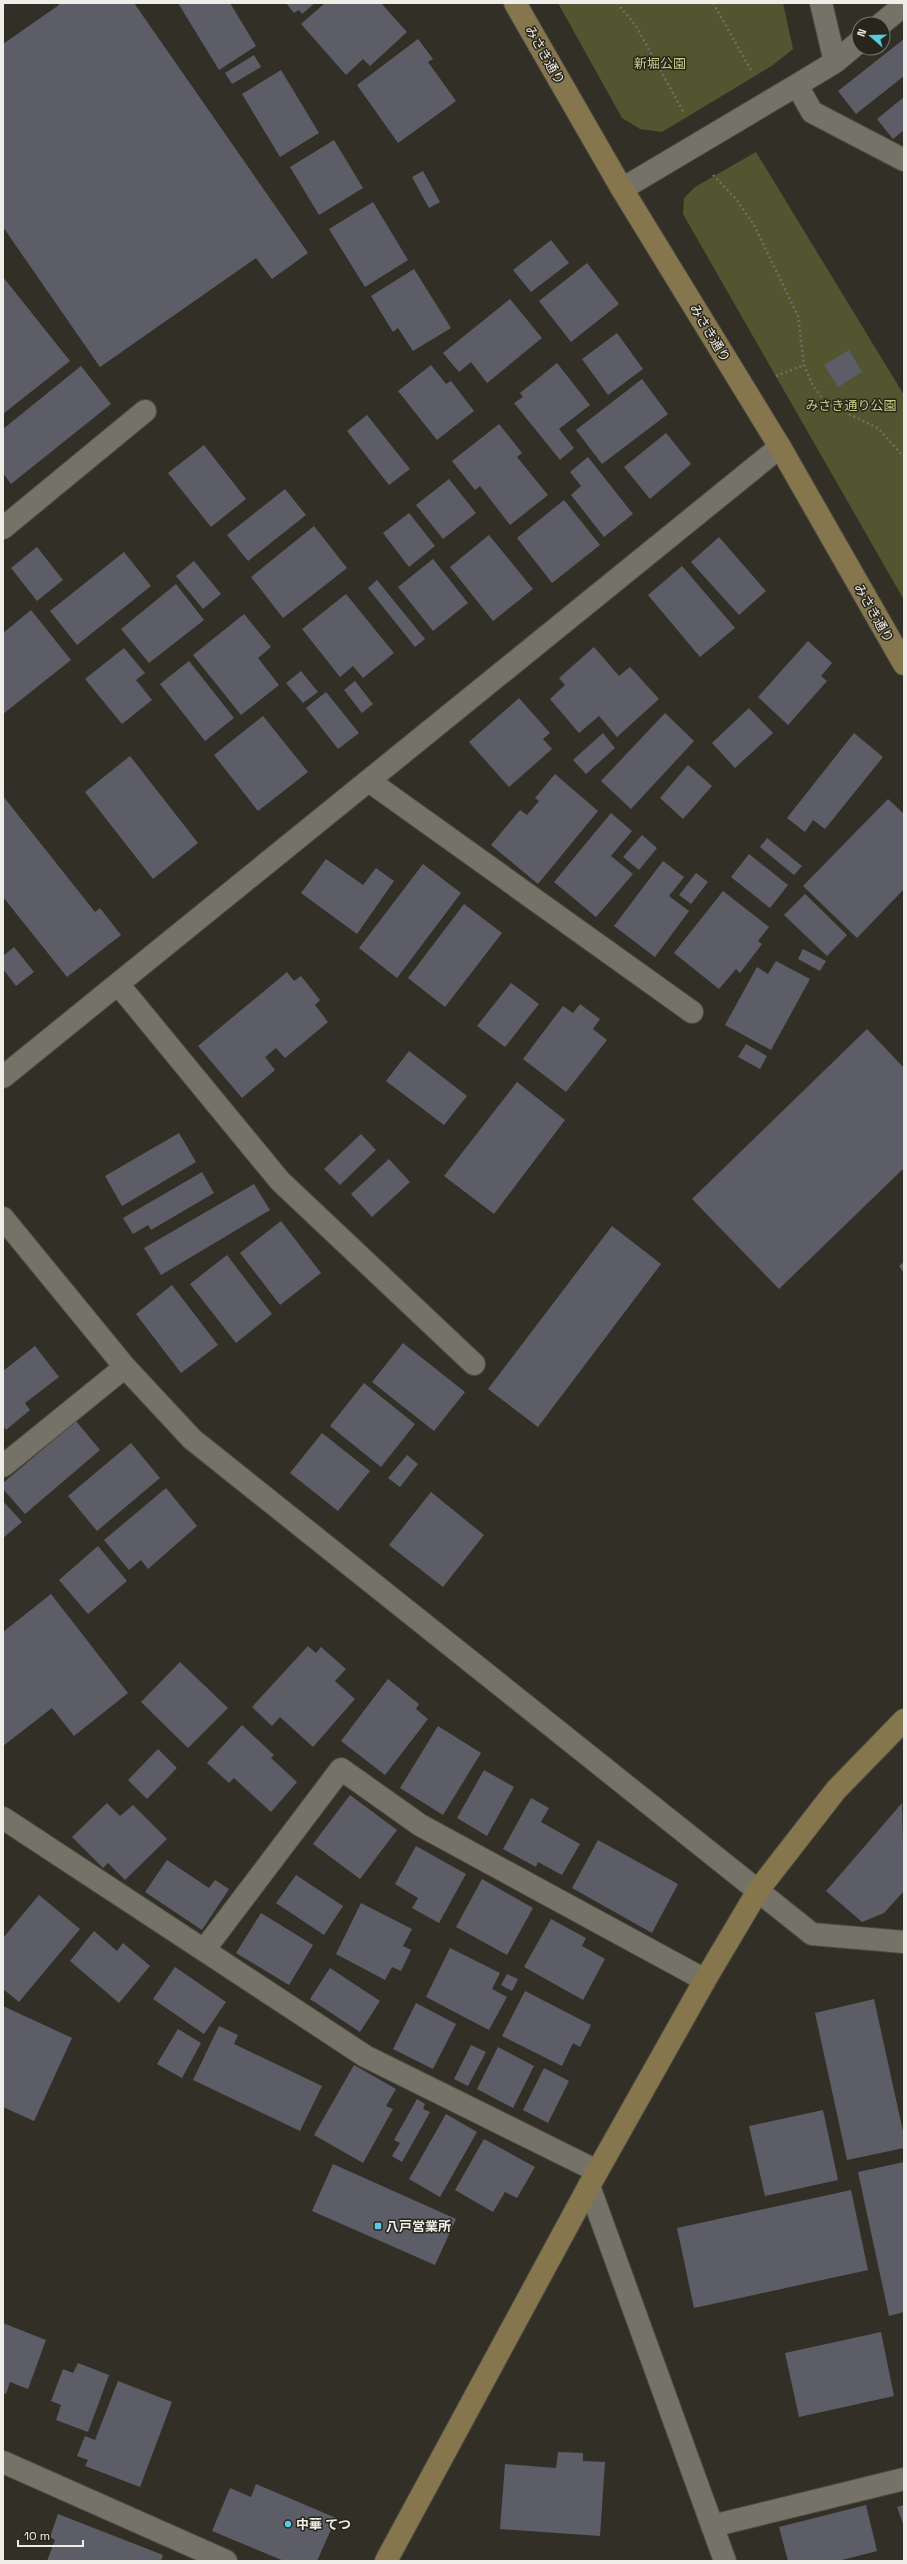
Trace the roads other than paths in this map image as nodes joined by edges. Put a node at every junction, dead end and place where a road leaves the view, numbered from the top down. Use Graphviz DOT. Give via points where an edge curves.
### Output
graph roads {
  1 [pos="516,3"];
  2 [pos="821,3"];
  3 [pos="904,5"];
  4 [pos="891,16"];
  5 [pos="851,49"];
  6 [pos="835,62"];
  7 [pos="797,85"];
  8 [pos="904,160"];
  9 [pos="622,189"];
  10 [pos="145,411"];
  11 [pos="780,447"];
  12 [pos="3,528"];
  13 [pos="904,664"];
  14 [pos="369,781"];
  15 [pos="118,984"];
  16 [pos="692,1012"];
  17 [pos="3,1077"];
  18 [pos="3,1218"];
  19 [pos="474,1364"];
  20 [pos="125,1367"];
  21 [pos="3,1466"];
  22 [pos="904,1720"];
  23 [pos="3,1818"];
  24 [pos="759,1889"];
  25 [pos="904,1942"];
  26 [pos="204,1950"];
  27 [pos="705,1980"];
  28 [pos="593,2178"];
  29 [pos="3,2462"];
  30 [pos="904,2479"];
  31 [pos="712,2526"];
  32 [pos="226,2561"];
  33 [pos="386,2561"];
  34 [pos="725,2561"];
  1 -- 9 [label="street, みさき通り"];
  2 -- 6 [label="street"];
  3 -- 4 [label="street"];
  5 -- 6 [label="street"];
  6 -- 7 [label="street"];
  7 -- 8 [label="street" via="812,112"];
  7 -- 9 [label="street"];
  9 -- 11 [label="street, みさき通り"];
  10 -- 12 [label="street"];
  11 -- 13 [label="street, みさき通り"];
  11 -- 14 [label="street"];
  14 -- 15 [label="street"];
  14 -- 16 [label="street"];
  15 -- 17 [label="street"];
  15 -- 19 [label="street" via="280,1181"];
  18 -- 20 [label="street"];
  20 -- 21 [label="street"];
  20 -- 24 [label="street" via="192,1439"];
  22 -- 24 [label="street" via="836,1790"];
  23 -- 26 [label="street"];
  24 -- 25 [label="street" via="812,1934"];
  24 -- 27 [label="street"];
  26 -- 27 [label="street" via="341,1768 420,1825"];
  26 -- 28 [label="street" via="365,2056"];
  27 -- 28 [label="street"];
  28 -- 31 [label="street"];
  28 -- 33 [label="street"];
  29 -- 32 [label="street"];
  30 -- 31 [label="street"];
  31 -- 34 [label="street"];
}
